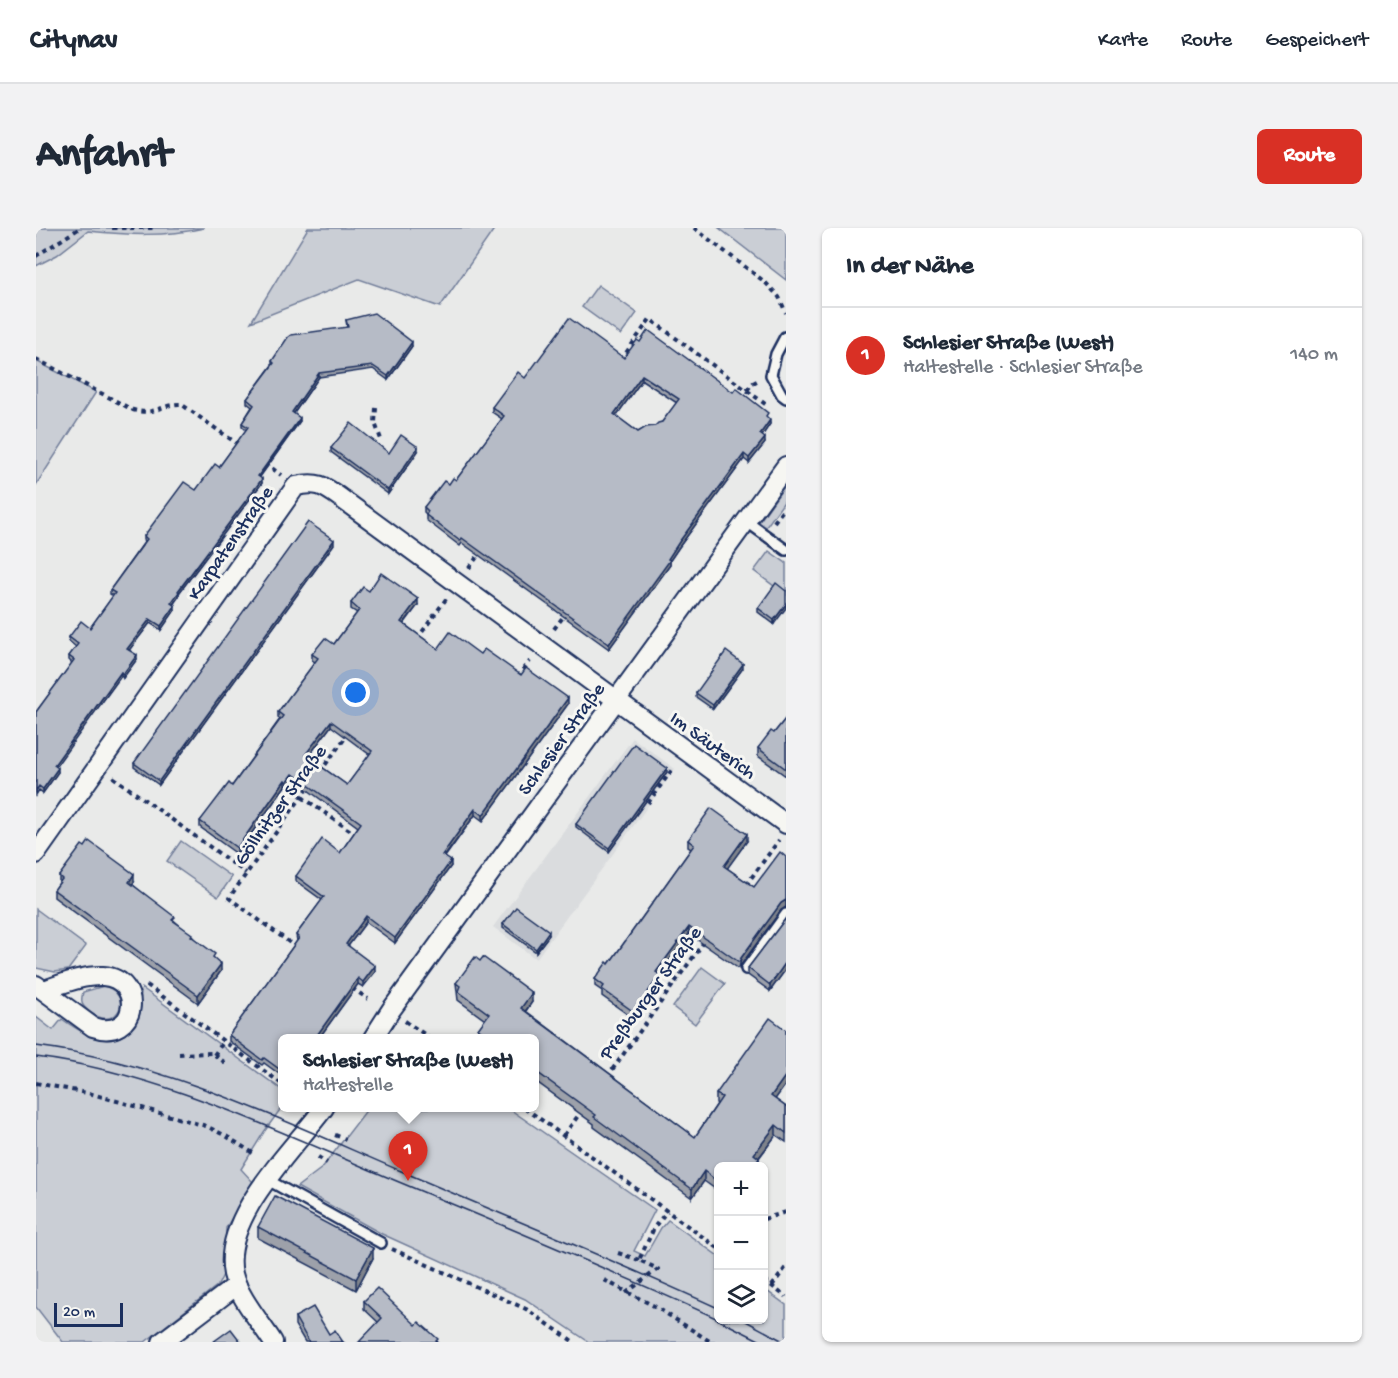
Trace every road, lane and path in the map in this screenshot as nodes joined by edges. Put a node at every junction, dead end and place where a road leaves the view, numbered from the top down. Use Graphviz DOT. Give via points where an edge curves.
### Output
graph roads {
  1 [pos="80,228"];
  2 [pos="112,228"];
  3 [pos="156,228"];
  4 [pos="694,228"];
  5 [pos="36,256"];
  6 [pos="786,312"];
  7 [pos="785,337"];
  8 [pos="36,359"];
  9 [pos="615,368"];
  10 [pos="735,381"];
  11 [pos="728,391"];
  12 [pos="786,398"];
  13 [pos="376,408"];
  14 [pos="775,411"];
  15 [pos="382,442"];
  16 [pos="244,449"];
  17 [pos="263,462"];
  18 [pos="786,466"];
  19 [pos="296,486"];
  20 [pos="746,520"];
  21 [pos="483,549"];
  22 [pos="786,550"];
  23 [pos="458,584"];
  24 [pos="569,609"];
  25 [pos="412,646"];
  26 [pos="542,646"];
  27 [pos="517,679"];
  28 [pos="616,700"];
  29 [pos="350,731"];
  30 [pos="98,766"];
  31 [pos="675,766"];
  32 [pos="302,797"];
  33 [pos="648,802"];
  34 [pos="784,830"];
  35 [pos="360,837"];
  36 [pos="36,854"];
  37 [pos="246,873"];
  38 [pos="742,889"];
  39 [pos="786,914"];
  40 [pos="709,935"];
  41 [pos="303,952"];
  42 [pos="746,969"];
  43 [pos="138,978"];
  44 [pos="349,986"];
  45 [pos="368,999"];
  46 [pos="391,1010"];
  47 [pos="376,1034"];
  48 [pos="424,1034"];
  49 [pos="224,1041"];
  50 [pos="179,1054"];
  51 [pos="214,1055"];
  52 [pos="227,1064"];
  53 [pos="278,1081"];
  54 [pos="36,1083"];
  55 [pos="600,1086"];
  56 [pos="583,1109"];
  57 [pos="320,1112"];
  58 [pos="532,1112"];
  59 [pos="335,1135"];
  60 [pos="564,1135"];
  61 [pos="346,1139"];
  62 [pos="256,1155"];
  63 [pos="318,1157"];
  64 [pos="327,1163"];
  65 [pos="266,1179"];
  66 [pos="667,1211"];
  67 [pos="786,1212"];
  68 [pos="768,1218"];
  69 [pos="381,1244"];
  70 [pos="714,1245"];
  71 [pos="618,1253"];
  72 [pos="639,1260"];
  73 [pos="786,1267"];
  74 [pos="604,1280"];
  75 [pos="768,1283"];
  76 [pos="237,1285"];
  77 [pos="772,1286"];
  78 [pos="626,1293"];
  79 [pos="786,1297"];
  80 [pos="162,1342"];
  81 [pos="273,1342"];
  82 [pos="574,1342"];
  83 [pos="711,1342"];
  1 -- 5 [label="path"];
  2 -- 3 [label="path"];
  4 -- 6 [label="path" via="765,282"];
  7 -- 12 [label="lane" via="771,375"];
  8 -- 16 [label="path" via="133,410 154,412 181,404"];
  9 -- 10 [label="path" via="650,319"];
  10 -- 11 [label="path"];
  10 -- 14 [label="path"];
  13 -- 15 [label="path" via="375,423"];
  17 -- 19 [label="path"];
  18 -- 20 [label="street, Schlesier Straße"];
  19 -- 23 [label="street, Karpatenstraße" via="324,486"];
  19 -- 30 [label="street, Karpatenstraße"];
  20 -- 22 [label="lane"];
  20 -- 28 [label="street, Schlesier Straße"];
  21 -- 23 [label="path"];
  23 -- 25 [label="path"];
  23 -- 26 [label="street, Karpatenstraße"];
  24 -- 26 [label="path"];
  26 -- 27 [label="path"];
  26 -- 28 [label="street, Karpatenstraße"];
  28 -- 34 [label="street, Im Säuterich"];
  28 -- 46 [label="street, Schlesier Straße"];
  29 -- 32 [label="path, Göllnitzer Straße"];
  30 -- 36 [label="street, Karpatenstraße"];
  30 -- 37 [label="path"];
  31 -- 33 [label="path"];
  32 -- 35 [label="path"];
  32 -- 37 [label="path, Göllnitzer Straße"];
  34 -- 38 [label="path"];
  37 -- 41 [label="path, Göllnitzer Straße" via="229,898"];
  39 -- 42 [label="lane"];
  40 -- 55 [label="path, Preßburger Straße"];
  43 -- 49 [label="path"];
  44 -- 45 [label="path"];
  46 -- 47 [label="street, Schlesier Straße"];
  46 -- 48 [label="path"];
  49 -- 51 [label="path"];
  49 -- 53 [label="path"];
  50 -- 51 [label="path"];
  51 -- 52 [label="path"];
  54 -- 62 [label="path" via="92,1094 206,1126"];
  56 -- 60 [label="path"];
  57 -- 65 [label="street"];
  58 -- 60 [label="path"];
  59 -- 61 [label="path"];
  60 -- 66 [label="path"];
  63 -- 64 [label="path"];
  65 -- 69 [label="lane"];
  65 -- 76 [label="street" via="239,1228 232,1264"];
  66 -- 70 [label="path"];
  66 -- 72 [label="path"];
  67 -- 68 [label="path"];
  69 -- 82 [label="path" via="526,1309"];
  71 -- 72 [label="path"];
  72 -- 78 [label="path" via="658,1269"];
  73 -- 77 [label="path"];
  74 -- 78 [label="path"];
  75 -- 77 [label="path"];
  76 -- 80 [label="street"];
  76 -- 81 [label="street"];
  77 -- 79 [label="path"];
  78 -- 83 [label="path"];
}
